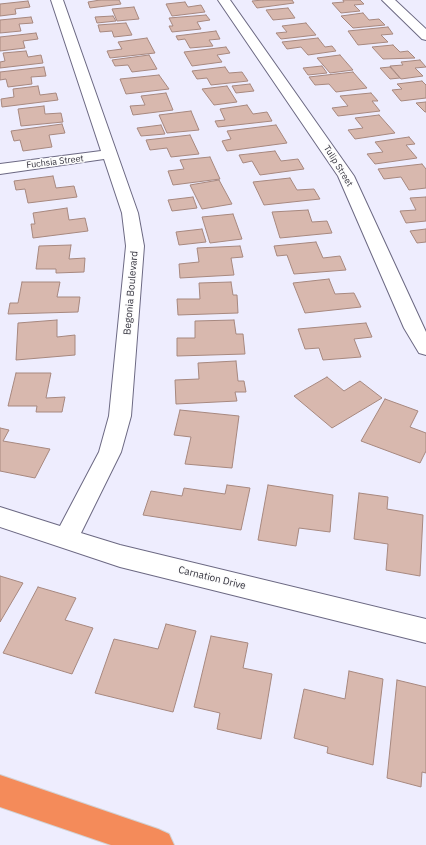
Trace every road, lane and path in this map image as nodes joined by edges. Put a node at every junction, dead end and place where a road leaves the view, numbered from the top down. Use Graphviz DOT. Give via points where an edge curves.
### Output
graph roads {
  1 [pos="57,0"];
  2 [pos="224,0"];
  3 [pos="388,0"];
  4 [pos="426,36"];
  5 [pos="110,154"];
  6 [pos="0,169"];
  7 [pos="426,348"];
  8 [pos="0,517"];
  9 [pos="66,538"];
  10 [pos="426,631"];
  11 [pos="0,791"];
  12 [pos="158,845"];
  1 -- 5 [label="street, Begonia Boulevard"];
  2 -- 7 [label="street, Tulip Street" via="346,176 414,328"];
  3 -- 4 [label="street"];
  5 -- 6 [label="street, Fuchsia Street"];
  5 -- 9 [label="street, Begonia Boulevard" via="130,213 135,246 120,416 110,452"];
  8 -- 9 [label="street, Carnation Drive"];
  9 -- 10 [label="street, Carnation Drive" via="120,556"];
  11 -- 12 [label="highway"];
}
